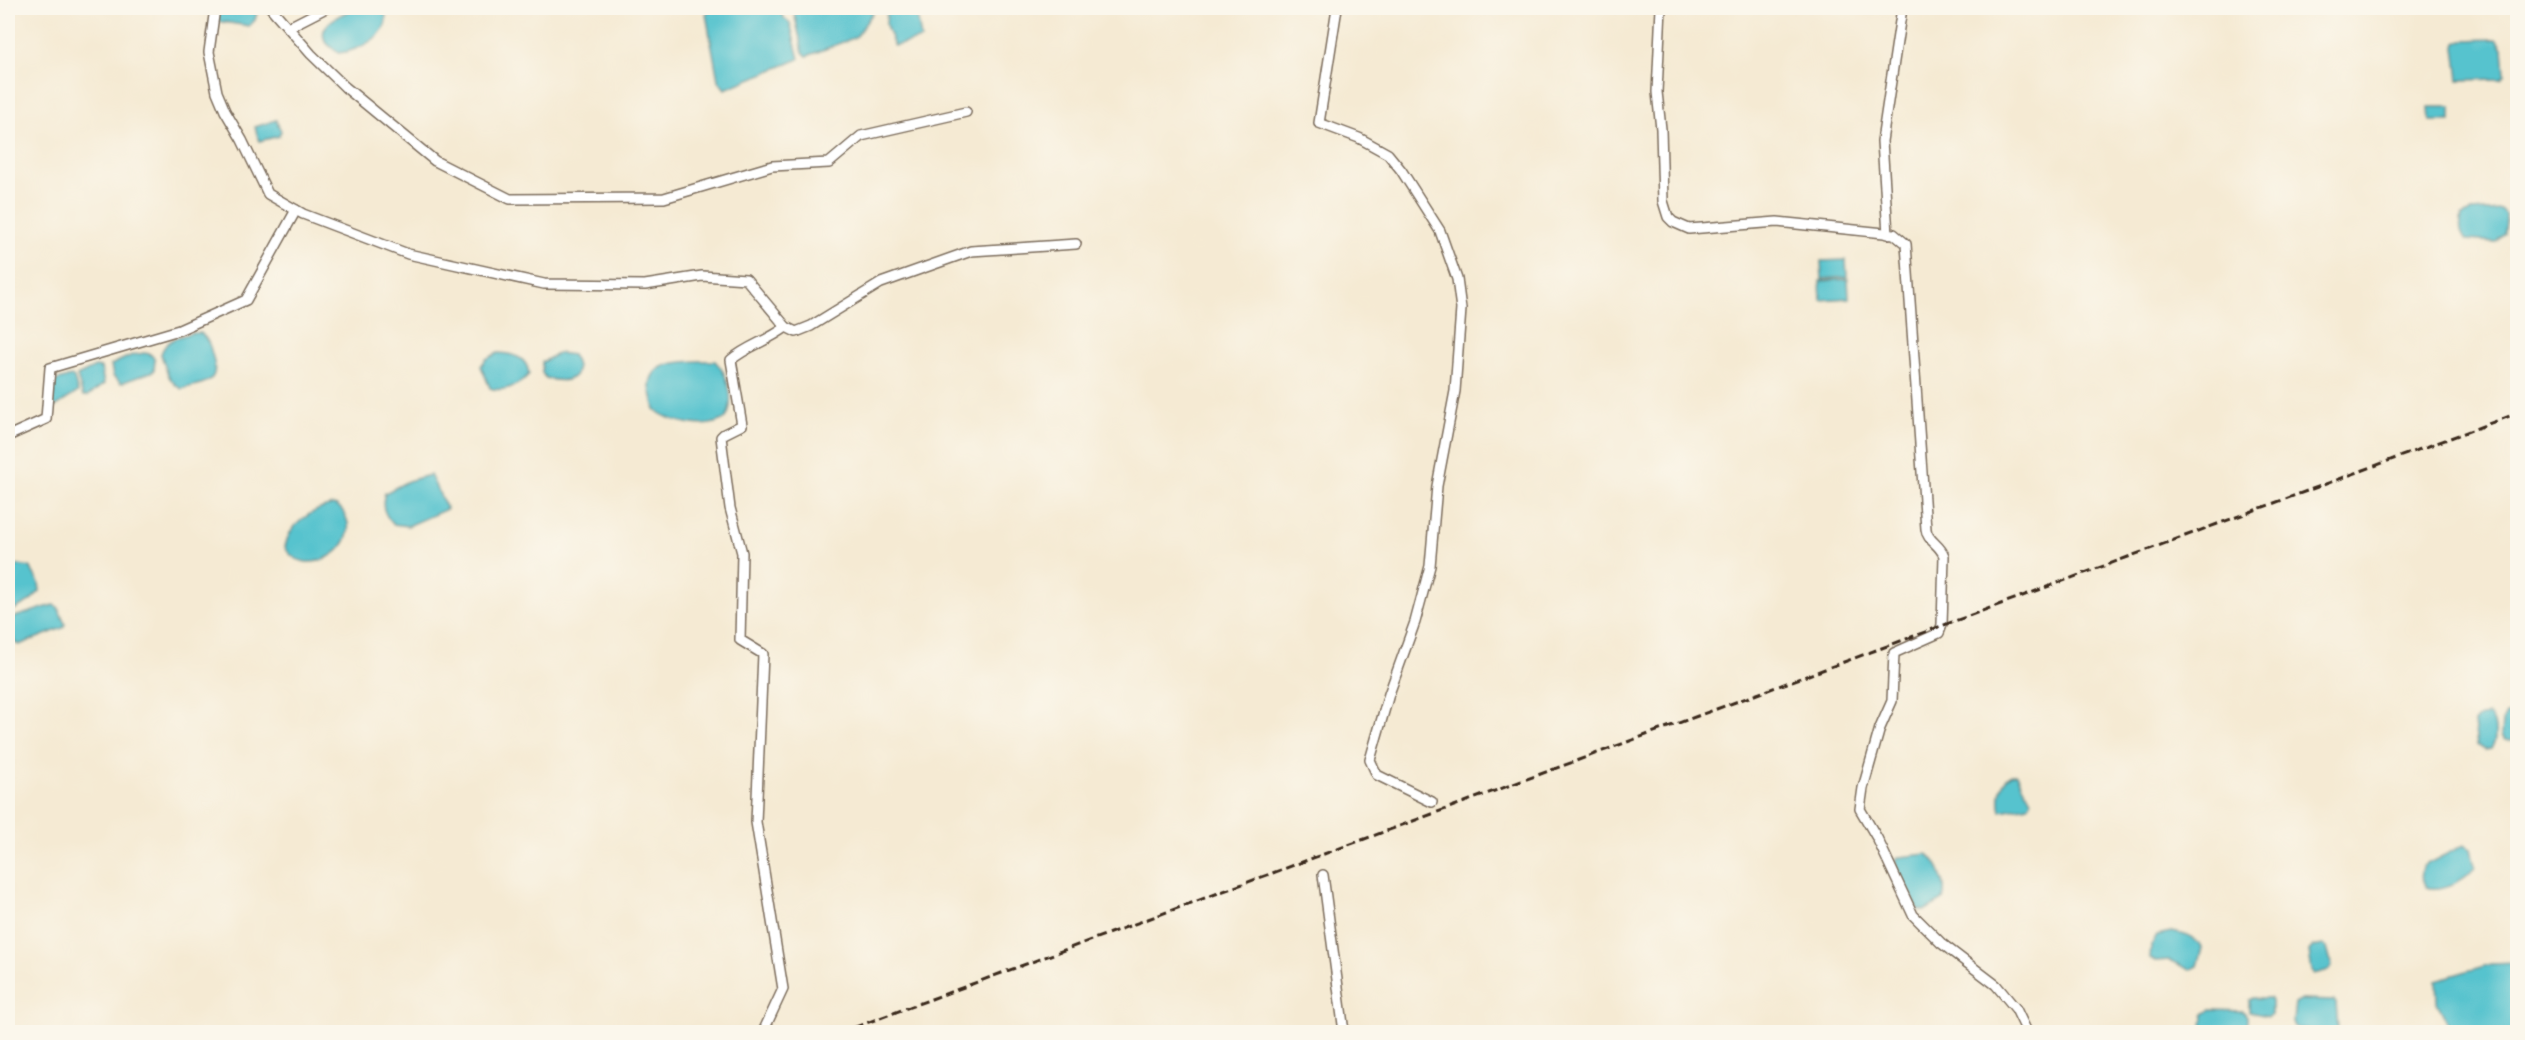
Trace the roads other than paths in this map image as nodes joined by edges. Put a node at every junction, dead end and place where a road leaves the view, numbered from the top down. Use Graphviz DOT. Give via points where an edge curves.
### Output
graph roads {
  1 [pos="215,8"];
  2 [pos="271,8"];
  3 [pos="326,8"];
  4 [pos="1337,8"];
  5 [pos="1661,8"];
  6 [pos="1902,8"];
  7 [pos="289,27"];
  8 [pos="966,112"];
  9 [pos="296,210"];
  10 [pos="1888,234"];
  11 [pos="1076,244"];
  12 [pos="786,327"];
  13 [pos="8,436"];
  14 [pos="1432,802"];
  15 [pos="1323,875"];
  16 [pos="763,1032"];
  17 [pos="1344,1032"];
  18 [pos="2027,1032"];
  1 -- 9 [label="street" via="208,52 217,92 268,194"];
  2 -- 7 [label="street"];
  3 -- 7 [label="street"];
  4 -- 14 [label="street" via="1319,123 1388,154 1440,231 1458,279 1460,336 1455,392 1437,486 1430,566 1370,760 1377,775"];
  5 -- 10 [label="street" via="1656,92 1663,201 1668,217 1689,229 1786,223"];
  6 -- 10 [label="street" via="1882,141"];
  7 -- 8 [label="street" via="345,87 435,161 510,199 664,198 772,166 828,163 861,136"];
  9 -- 12 [label="street" via="408,254 544,284 645,285 702,276 746,279"];
  9 -- 13 [label="street" via="246,300 179,330 50,368 46,419"];
  10 -- 18 [label="street" via="1904,241 1909,257 1926,529 1944,556 1944,608 1939,633 1894,653 1892,701 1880,728 1860,809 1913,915 1941,943 2002,991"];
  11 -- 12 [label="street" via="971,251 881,284 811,326 796,332"];
  12 -- 16 [label="street" via="731,360 742,426 721,437 730,508 741,553 740,640 763,654 756,822 783,989"];
  15 -- 17 [label="street"];
}
